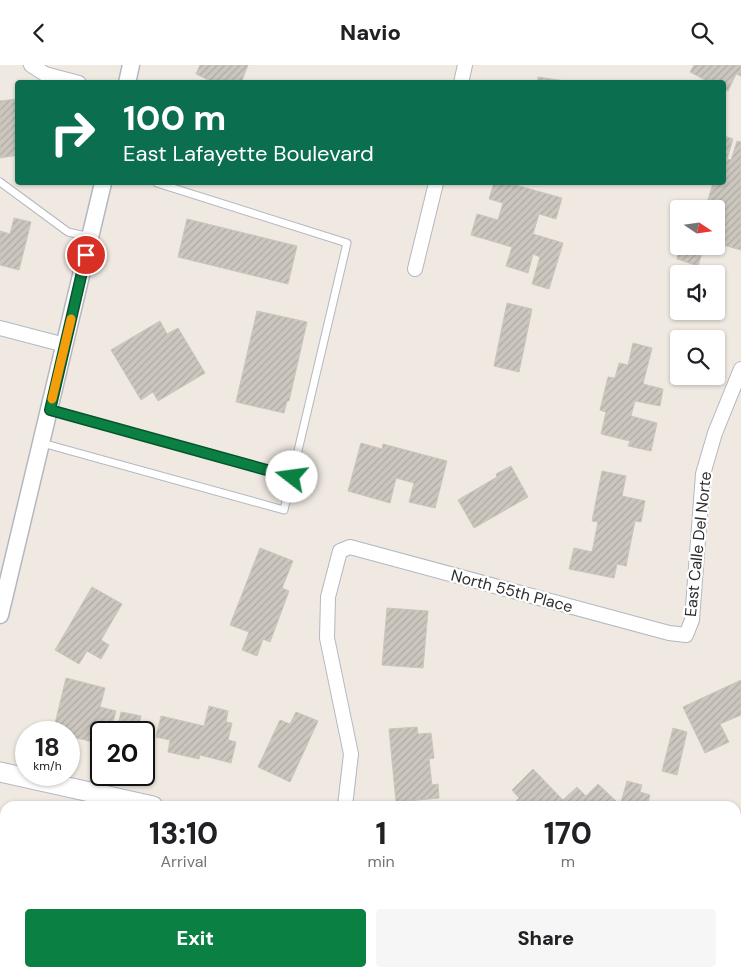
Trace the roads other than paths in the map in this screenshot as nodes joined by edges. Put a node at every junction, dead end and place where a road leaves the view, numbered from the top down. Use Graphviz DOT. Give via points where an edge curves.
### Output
graph roads {
  1 [pos="31,65"];
  2 [pos="131,65"];
  3 [pos="465,65"];
  4 [pos="68,80"];
  5 [pos="128,80"];
  6 [pos="462,80"];
  7 [pos="0,182"];
  8 [pos="103,185"];
  9 [pos="163,185"];
  10 [pos="436,185"];
  11 [pos="90,237"];
  12 [pos="415,269"];
  13 [pos="0,328"];
  14 [pos="65,345"];
  15 [pos="741,369"];
  16 [pos="50,410"];
  17 [pos="42,443"];
  18 [pos="292,477"];
  19 [pos="0,615"];
  20 [pos="686,635"];
  21 [pos="0,773"];
  22 [pos="131,801"];
  23 [pos="345,801"];
  1 -- 4 [label="street" via="45,74"];
  2 -- 5 [label="street"];
  3 -- 6 [label="street"];
  7 -- 11 [label="lane" via="68,232"];
  8 -- 11 [label="street"];
  9 -- 18 [label="lane" via="347,243"];
  10 -- 12 [label="street"];
  11 -- 14 [label="street"];
  13 -- 14 [label="street"];
  14 -- 16 [label="street"];
  15 -- 20 [label="street, East Calle Del Norte" via="715,433 703,474 692,620"];
  16 -- 17 [label="street"];
  16 -- 18 [label="lane"];
  17 -- 18 [label="lane" via="284,510"];
  17 -- 19 [label="street"];
  20 -- 23 [label="street, North 55th Place" via="350,547 340,551 328,597 327,638 350,754"];
  21 -- 22 [label="main road"];
}
